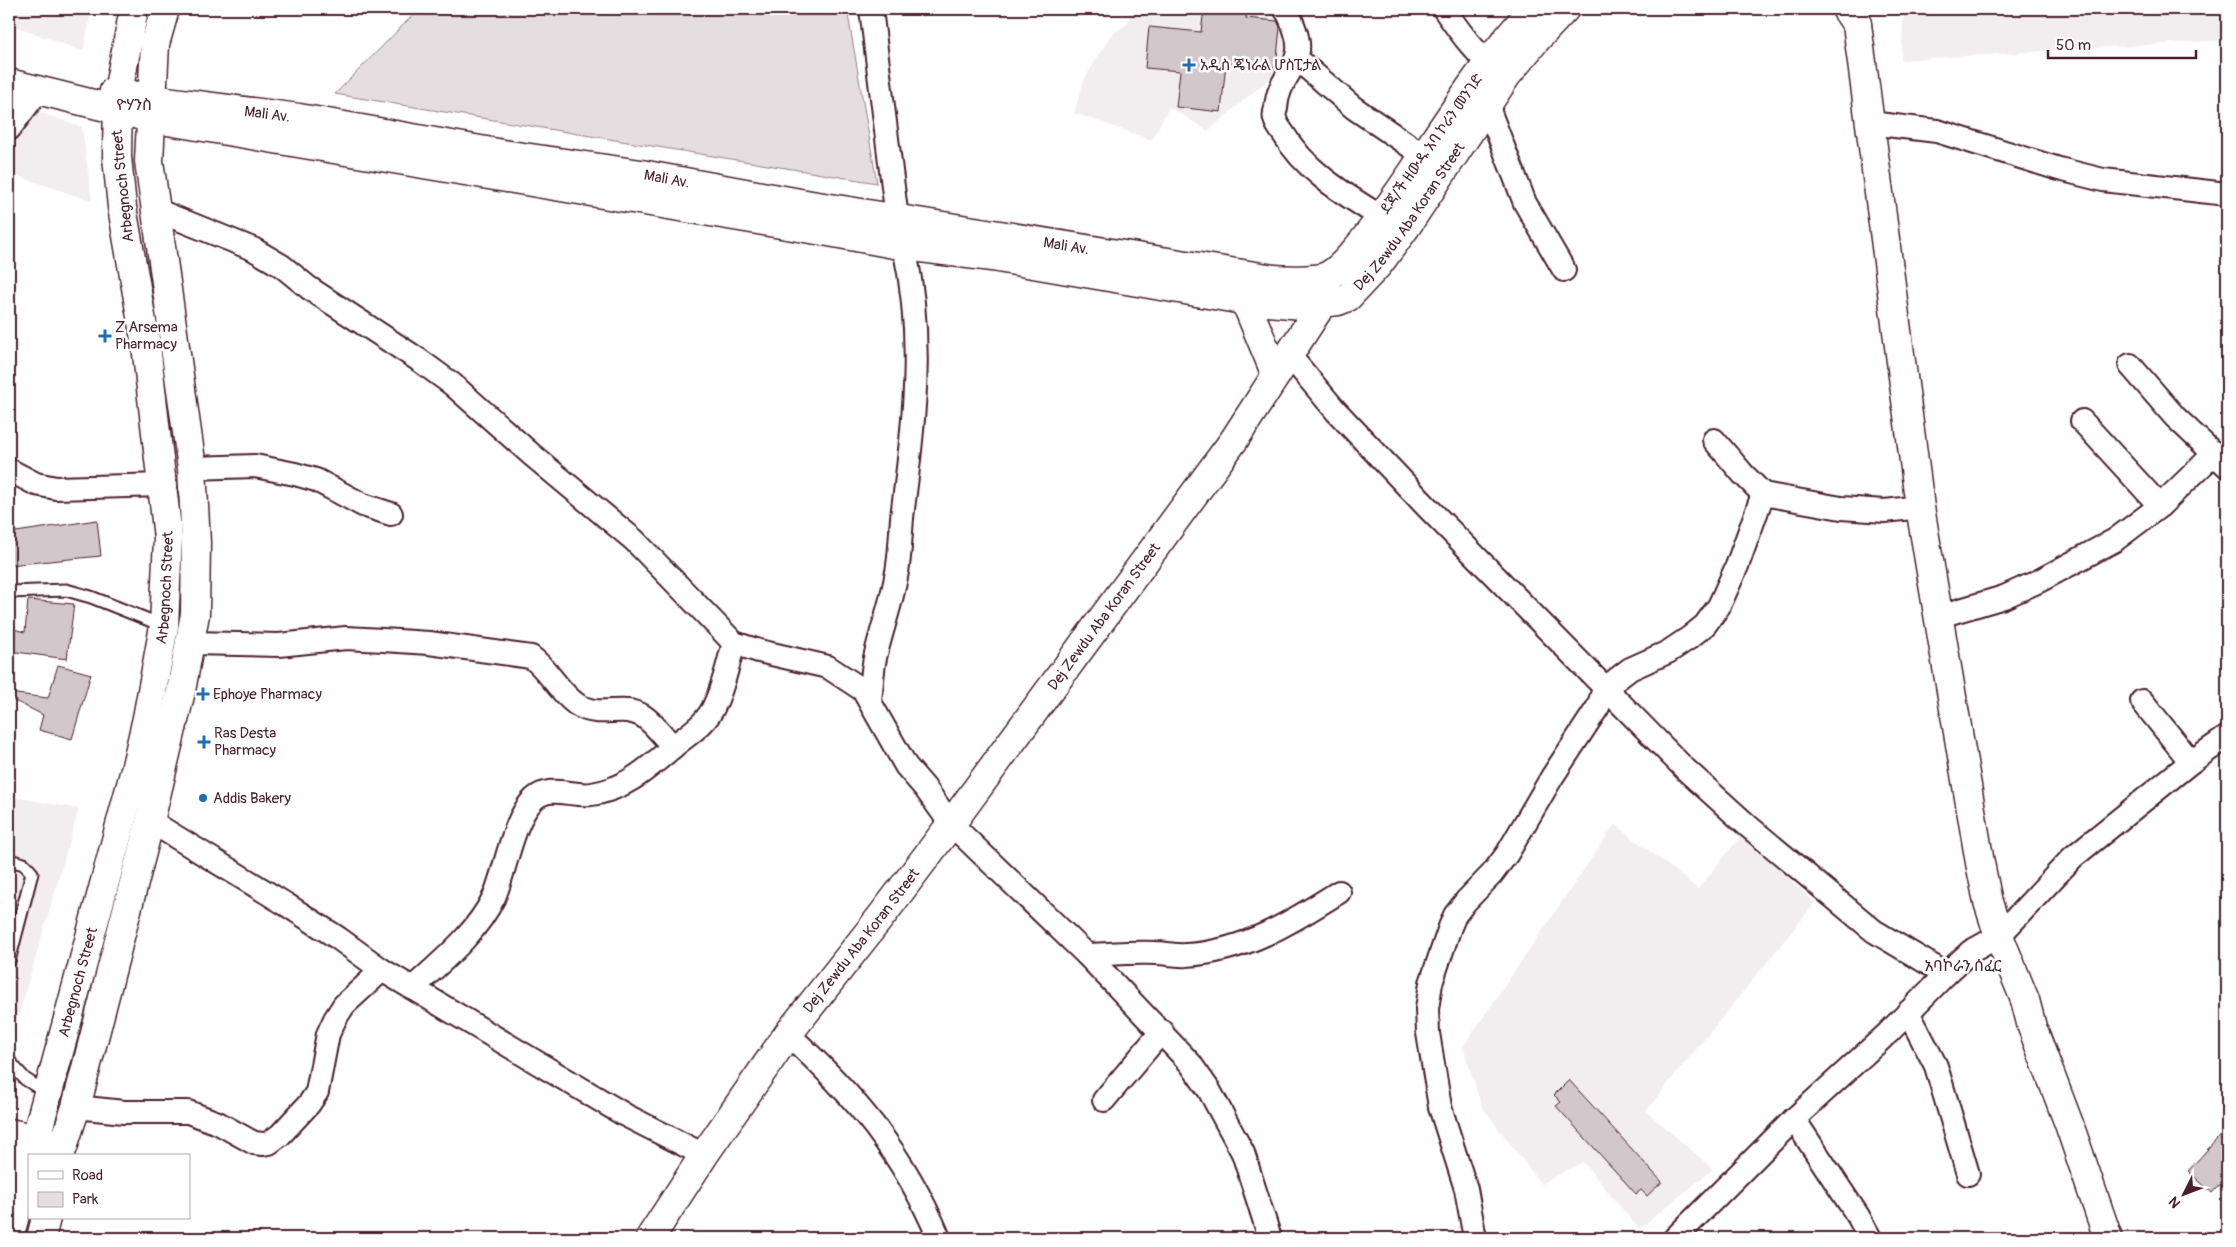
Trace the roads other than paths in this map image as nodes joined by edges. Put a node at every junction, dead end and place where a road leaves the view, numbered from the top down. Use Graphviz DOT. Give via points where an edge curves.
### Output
graph roads {
  1 [pos="134,9"];
  2 [pos="165,9"];
  3 [pos="871,9"];
  4 [pos="1285,9"];
  5 [pos="1444,9"];
  6 [pos="1533,9"];
  7 [pos="1564,9"];
  8 [pos="1855,14"];
  9 [pos="1298,59"];
  10 [pos="9,64"];
  11 [pos="1498,70"];
  12 [pos="9,82"];
  13 [pos="38,91"];
  14 [pos="117,101"];
  15 [pos="1487,105"];
  16 [pos="150,109"];
  17 [pos="1870,124"];
  18 [pos="9,129"];
  19 [pos="296,130"];
  20 [pos="1423,155"];
  21 [pos="2227,194"];
  22 [pos="156,210"];
  23 [pos="1380,217"];
  24 [pos="897,219"];
  25 [pos="905,246"];
  26 [pos="1564,270"];
  27 [pos="1327,276"];
  28 [pos="1243,300"];
  29 [pos="1322,304"];
  30 [pos="2130,365"];
  31 [pos="1283,366"];
  32 [pos="2082,421"];
  33 [pos="1714,440"];
  34 [pos="2221,460"];
  35 [pos="192,468"];
  36 [pos="9,470"];
  37 [pos="163,486"];
  38 [pos="1763,494"];
  39 [pos="2160,506"];
  40 [pos="1920,507"];
  41 [pos="392,514"];
  42 [pos="9,592"];
  43 [pos="1940,616"];
  44 [pos="164,626"];
  45 [pos="192,643"];
  46 [pos="734,643"];
  47 [pos="1604,689"];
  48 [pos="867,695"];
  49 [pos="2142,701"];
  50 [pos="2227,737"];
  51 [pos="673,747"];
  52 [pos="2191,762"];
  53 [pos="150,821"];
  54 [pos="951,824"];
  55 [pos="9,860"];
  56 [pos="1339,892"];
  57 [pos="1999,936"];
  58 [pos="1087,955"];
  59 [pos="9,961"];
  60 [pos="382,970"];
  61 [pos="1946,974"];
  62 [pos="414,987"];
  63 [pos="1908,1012"];
  64 [pos="1162,1031"];
  65 [pos="788,1034"];
  66 [pos="9,1061"];
  67 [pos="49,1093"];
  68 [pos="1104,1100"];
  69 [pos="76,1107"];
  70 [pos="1794,1119"];
  71 [pos="62,1150"];
  72 [pos="26,1151"];
  73 [pos="704,1155"];
  74 [pos="9,1158"];
  75 [pos="1968,1174"];
  76 [pos="46,1220"];
  77 [pos="10,1238"];
  78 [pos="41,1238"];
  79 [pos="650,1238"];
  80 [pos="939,1238"];
  81 [pos="1270,1238"];
  82 [pos="1475,1238"];
  83 [pos="1675,1238"];
  84 [pos="1870,1238"];
  85 [pos="2108,1238"];
  1 -- 14 [label="main road, Arbegnoch Street"];
  2 -- 16 [label="main road, Arbegnoch Street" via="155,44"];
  3 -- 24 [label="street"];
  4 -- 9 [label="street" via="1299,42"];
  5 -- 11 [label="street" via="1472,47"];
  6 -- 11 [label="main road, ደጃ/ች ዘውዱ አባ ኮራን መንገድ" via="1516,27"];
  7 -- 11 [label="main road, Dej Zewdu Aba Koran Street" via="1535,41"];
  8 -- 17 [label="main road"];
  9 -- 20 [label="street" via="1354,108"];
  9 -- 23 [label="street" via="1284,78 1276,97 1275,119 1288,142 1308,165 1340,192"];
  10 -- 14 [label="main road, Mali Av."];
  11 -- 15 [label="main road, Dej Zewdu Aba Koran Street"];
  11 -- 20 [label="main road, ደጃ/ች ዘውዱ አባ ኮራን መንገድ"];
  12 -- 13 [label="main road, Mali Av."];
  13 -- 14 [label="main road, Mali Av."];
  13 -- 18 [label="street"];
  14 -- 16 [label="main road, Mali Av."];
  14 -- 37 [label="main road, Arbegnoch Street" via="117,157 122,207 146,345"];
  15 -- 26 [label="street" via="1525,203"];
  15 -- 29 [label="main road, Dej Zewdu Aba Koran Street" via="1373,272 1348,297"];
  16 -- 19 [label="main road, Mali Av."];
  16 -- 22 [label="main road, Arbegnoch Street" via="148,161"];
  17 -- 21 [label="street" via="1937,131 2103,180"];
  17 -- 40 [label="main road"];
  19 -- 24 [label="main road, Mali Av." via="641,174"];
  19 -- 25 [label="main road, Mali Av."];
  20 -- 23 [label="main road, ደጃ/ች ዘውዱ አባ ኮራን መንገድ"];
  22 -- 35 [label="main road, Arbegnoch Street"];
  22 -- 46 [label="street" via="268,258 419,360 465,395 634,540"];
  23 -- 27 [label="main road, ደጃ/ች ዘውዱ አባ ኮራን መንገድ" via="1346,262"];
  24 -- 25 [label="street"];
  24 -- 27 [label="main road, Mali Av." via="1274,279"];
  25 -- 28 [label="main road, Mali Av." via="992,257"];
  25 -- 48 [label="street" via="914,296 917,344 915,415 900,559"];
  27 -- 29 [label="main road"];
  28 -- 29 [label="main road, Mali Av."];
  28 -- 31 [label="main road"];
  29 -- 31 [label="main road, Dej Zewdu Aba Koran Street"];
  30 -- 34 [label="street" via="2175,417"];
  31 -- 47 [label="street" via="1349,424"];
  31 -- 54 [label="main road, Dej Zewdu Aba Koran Street" via="1234,440"];
  32 -- 39 [label="street"];
  33 -- 38 [label="street"];
  34 -- 39 [label="street"];
  35 -- 41 [label="street" via="254,466 295,474 316,480 363,505"];
  35 -- 45 [label="main road, Arbegnoch Street" via="196,580"];
  36 -- 37 [label="street" via="36,484 56,488"];
  37 -- 44 [label="main road, Arbegnoch Street" via="168,538"];
  38 -- 40 [label="street" via="1841,508 1886,511"];
  38 -- 47 [label="street" via="1726,593 1705,625 1668,652 1630,669"];
  39 -- 43 [label="street" via="2115,540 2039,581 2004,597"];
  40 -- 43 [label="main road"];
  42 -- 44 [label="lane" via="66,590"];
  43 -- 57 [label="main road" via="1980,863"];
  44 -- 67 [label="main road, Arbegnoch Street" via="136,766"];
  45 -- 51 [label="street" via="279,645 346,638 429,643 531,657 576,704 594,713 626,711 643,716"];
  45 -- 53 [label="main road, Arbegnoch Street"];
  46 -- 48 [label="street" via="759,652 828,667"];
  46 -- 51 [label="street" via="715,704 705,721"];
  47 -- 61 [label="street" via="1685,769 1831,896 1874,931"];
  47 -- 82 [label="street" via="1598,706 1507,854 1455,915 1431,984 1428,1025 1440,1107 1466,1189"];
  48 -- 54 [label="street" via="906,766"];
  49 -- 52 [label="street"];
  50 -- 52 [label="street"];
  51 -- 62 [label="street" via="647,770 609,790 583,794 547,791 533,800 524,812 494,896 483,917 469,935"];
  52 -- 57 [label="street" via="2074,857"];
  53 -- 60 [label="street" via="302,914"];
  53 -- 69 [label="main road, Arbegnoch Street"];
  54 -- 58 [label="street"];
  54 -- 65 [label="main road, Dej Zewdu Aba Koran Street"];
  55 -- 59 [label="lane" via="24,864 32,873"];
  56 -- 58 [label="street" via="1292,923 1212,952"];
  57 -- 61 [label="street" via="1970,952"];
  57 -- 85 [label="main road" via="2025,1000"];
  58 -- 64 [label="street"];
  60 -- 62 [label="street"];
  60 -- 69 [label="street" via="344,1005 335,1018 328,1034 317,1092 280,1136 269,1143 254,1142 188,1112 124,1112"];
  61 -- 63 [label="street"];
  62 -- 73 [label="street" via="625,1115"];
  63 -- 70 [label="street"];
  63 -- 75 [label="street" via="1936,1066"];
  64 -- 68 [label="street"];
  64 -- 81 [label="street" via="1190,1063 1243,1153"];
  65 -- 73 [label="main road, Dej Zewdu Aba Koran Street"];
  65 -- 80 [label="street" via="822,1065 877,1127 913,1182"];
  66 -- 67 [label="lane" via="25,1079"];
  67 -- 72 [label="main road, Arbegnoch Street"];
  69 -- 71 [label="main road, Arbegnoch Street"];
  70 -- 83 [label="street"];
  70 -- 84 [label="street"];
  71 -- 72 [label="main road"];
  72 -- 74 [label="main road"];
  72 -- 77 [label="main road, Arbegnoch Street"];
  73 -- 79 [label="main road, Dej Zewdu Aba Koran Street"];
  76 -- 78 [label="main road"];
}
